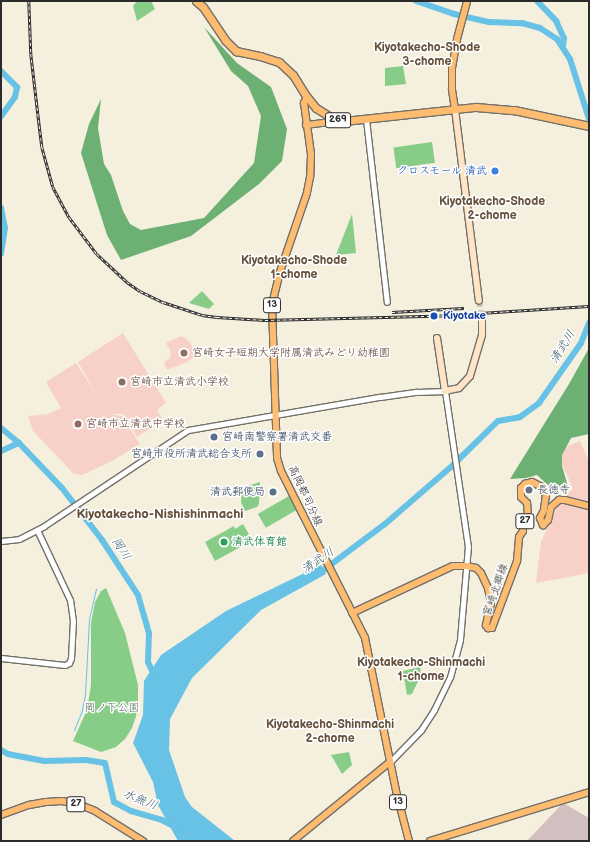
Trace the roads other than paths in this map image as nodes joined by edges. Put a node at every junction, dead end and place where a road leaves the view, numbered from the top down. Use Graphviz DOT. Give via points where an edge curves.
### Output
graph roads {
  1 [pos="196,1"];
  2 [pos="467,1"];
  3 [pos="307,97"];
  4 [pos="455,109"];
  5 [pos="366,119"];
  6 [pos="344,121"];
  7 [pos="306,125"];
  8 [pos="589,126"];
  9 [pos="480,301"];
  10 [pos="387,302"];
  11 [pos="482,318"];
  12 [pos="437,338"];
  13 [pos="445,391"];
  14 [pos="275,415"];
  15 [pos="589,506"];
  16 [pos="37,530"];
  17 [pos="1,541"];
  18 [pos="467,566"];
  19 [pos="352,613"];
  20 [pos="1,658"];
  21 [pos="390,762"];
  22 [pos="589,792"];
  23 [pos="1,815"];
  24 [pos="143,841"];
  25 [pos="293,841"];
  26 [pos="409,841"];
  27 [pos="430,841"];
  1 -- 3 [label="highway, 269" via="236,51 279,62 293,75"];
  2 -- 4 [label="main road" via="452,68"];
  3 -- 6 [label="highway, 269" via="316,108 332,118"];
  3 -- 7 [label="main road, 高岡都司分線 / 13" via="304,102"];
  4 -- 5 [label="highway, 269"];
  4 -- 8 [label="highway, 269" via="495,108"];
  4 -- 9 [label="main road"];
  5 -- 6 [label="highway, 269"];
  5 -- 10 [label="street"];
  6 -- 7 [label="main road"];
  7 -- 14 [label="main road, 高岡都司分線 / 13" via="311,154 308,193 280,272 272,305"];
  11 -- 13 [label="main road" via="482,335 470,376 459,388"];
  12 -- 13 [label="main road"];
  13 -- 14 [label="street" via="417,392"];
  13 -- 18 [label="street" via="468,546"];
  14 -- 16 [label="street" via="188,430"];
  14 -- 19 [label="main road, 高岡都司分線 / 13" via="277,458 281,471"];
  15 -- 18 [label="main road, 宮崎北郷線 / 27" via="559,500 551,507 548,520 543,525 540,518 546,495 542,487 532,482 521,488 521,497 527,503 528,516 519,537 517,561 495,624 490,629 486,625 490,603 488,588 481,573 476,568"];
  16 -- 17 [label="street" via="19,539"];
  16 -- 20 [label="street" via="70,600 73,621 71,658 65,665"];
  18 -- 19 [label="main road" via="453,566"];
  18 -- 21 [label="street" via="460,640 450,677 437,705 421,730"];
  19 -- 21 [label="main road, 高岡都司分線 / 13" via="366,642"];
  21 -- 25 [label="main road"];
  21 -- 26 [label="main road, 高岡都司分線 / 13"];
  22 -- 27 [label="main road"];
  23 -- 24 [label="main road, 27" via="46,802 78,804 95,810"];
}
